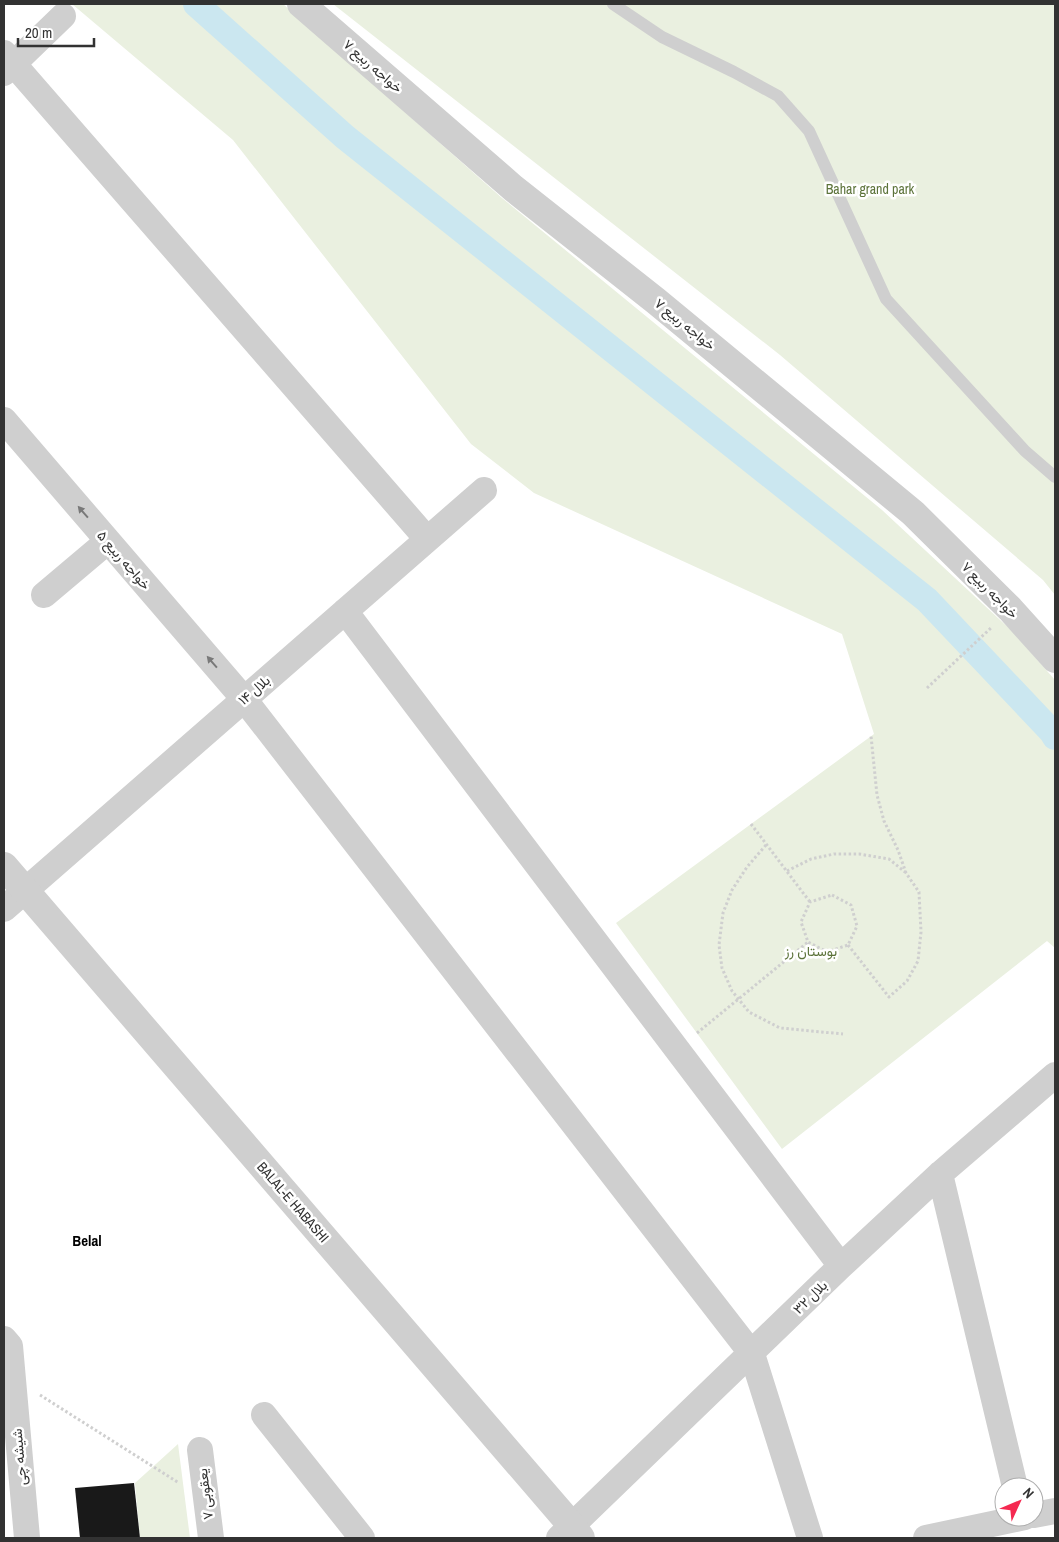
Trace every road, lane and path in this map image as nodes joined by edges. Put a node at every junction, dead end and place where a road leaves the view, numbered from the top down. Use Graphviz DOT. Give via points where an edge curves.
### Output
graph roads {
  1 [pos="301,4"];
  2 [pos="613,4"];
  3 [pos="63,16"];
  4 [pos="7,64"];
  5 [pos="4,420"];
  6 [pos="1055,477"];
  7 [pos="484,490"];
  8 [pos="428,539"];
  9 [pos="108,541"];
  10 [pos="44,595"];
  11 [pos="345,611"];
  12 [pos="984,634"];
  13 [pos="1055,659"];
  14 [pos="927,688"];
  15 [pos="244,699"];
  16 [pos="872,736"];
  17 [pos="751,824"];
  18 [pos="766,845"];
  19 [pos="4,866"];
  20 [pos="787,871"];
  21 [pos="906,873"];
  22 [pos="25,890"];
  23 [pos="810,902"];
  24 [pos="4,908"];
  25 [pos="808,942"];
  26 [pos="848,945"];
  27 [pos="739,1000"];
  28 [pos="698,1032"];
  29 [pos="843,1034"];
  30 [pos="1055,1075"];
  31 [pos="940,1174"];
  32 [pos="841,1266"];
  33 [pos="7,1343"];
  34 [pos="752,1354"];
  35 [pos="12,1378"];
  36 [pos="264,1415"];
  37 [pos="200,1450"];
  38 [pos="1013,1477"];
  39 [pos="206,1500"];
  40 [pos="994,1523"];
  41 [pos="571,1534"];
  42 [pos="26,1538"];
  43 [pos="210,1538"];
  44 [pos="362,1538"];
  45 [pos="810,1538"];
  46 [pos="926,1538"];
  1 -- 13 [label="street, خواجه ربیع ۷" via="513,188 664,307 913,513 1010,609"];
  2 -- 6 [label="lane" via="662,37 778,96 809,131 886,299 1025,451"];
  3 -- 4 [label="street"];
  4 -- 8 [label="street"];
  9 -- 5 [label="street, خواجه ربیع ۵, one-way"];
  7 -- 8 [label="street, بلال ۱۴"];
  8 -- 11 [label="street, بلال ۱۴"];
  9 -- 10 [label="street"];
  15 -- 9 [label="street, خواجه ربیع ۵, one-way"];
  11 -- 15 [label="street, بلال ۱۴"];
  11 -- 32 [label="street"];
  12 -- 14 [label="path"];
  15 -- 22 [label="street, بلال ۱۴"];
  15 -- 34 [label="street, خواجه ربیع ۵"];
  16 -- 21 [label="path" via="877,795"];
  17 -- 18 [label="path"];
  18 -- 20 [label="path"];
  18 -- 27 [label="path" via="732,890 723,913 719,945 722,968"];
  19 -- 22 [label="street, BALAL-E HABASHI"];
  20 -- 21 [label="path" via="811,859 834,854 859,854 889,860"];
  20 -- 23 [label="path"];
  21 -- 26 [label="path" via="919,892 921,932 918,961 906,981 890,997"];
  22 -- 24 [label="street, بلال ۱۴"];
  22 -- 41 [label="street, BALAL-E HABASHI"];
  23 -- 25 [label="path" via="801,922"];
  23 -- 26 [label="path" via="832,895 851,905 857,926"];
  25 -- 26 [label="path" via="827,952"];
  25 -- 27 [label="path"];
  27 -- 28 [label="path"];
  27 -- 29 [label="path" via="749,1012 780,1028"];
  30 -- 31 [label="street, بلال ۳۲"];
  31 -- 32 [label="street, بلال ۳۲"];
  31 -- 38 [label="street"];
  32 -- 34 [label="street, بلال ۳۲"];
  33 -- 35 [label="street, شیشه چی"];
  34 -- 41 [label="street, بلال ۳۲"];
  34 -- 45 [label="street"];
  35 -- 39 [label="path"];
  35 -- 42 [label="street, شیشه چی"];
  36 -- 44 [label="street"];
  37 -- 39 [label="street, یعقوبی ۷"];
  39 -- 43 [label="street, یعقوبی ۷"];
  40 -- 46 [label="street"];
}
